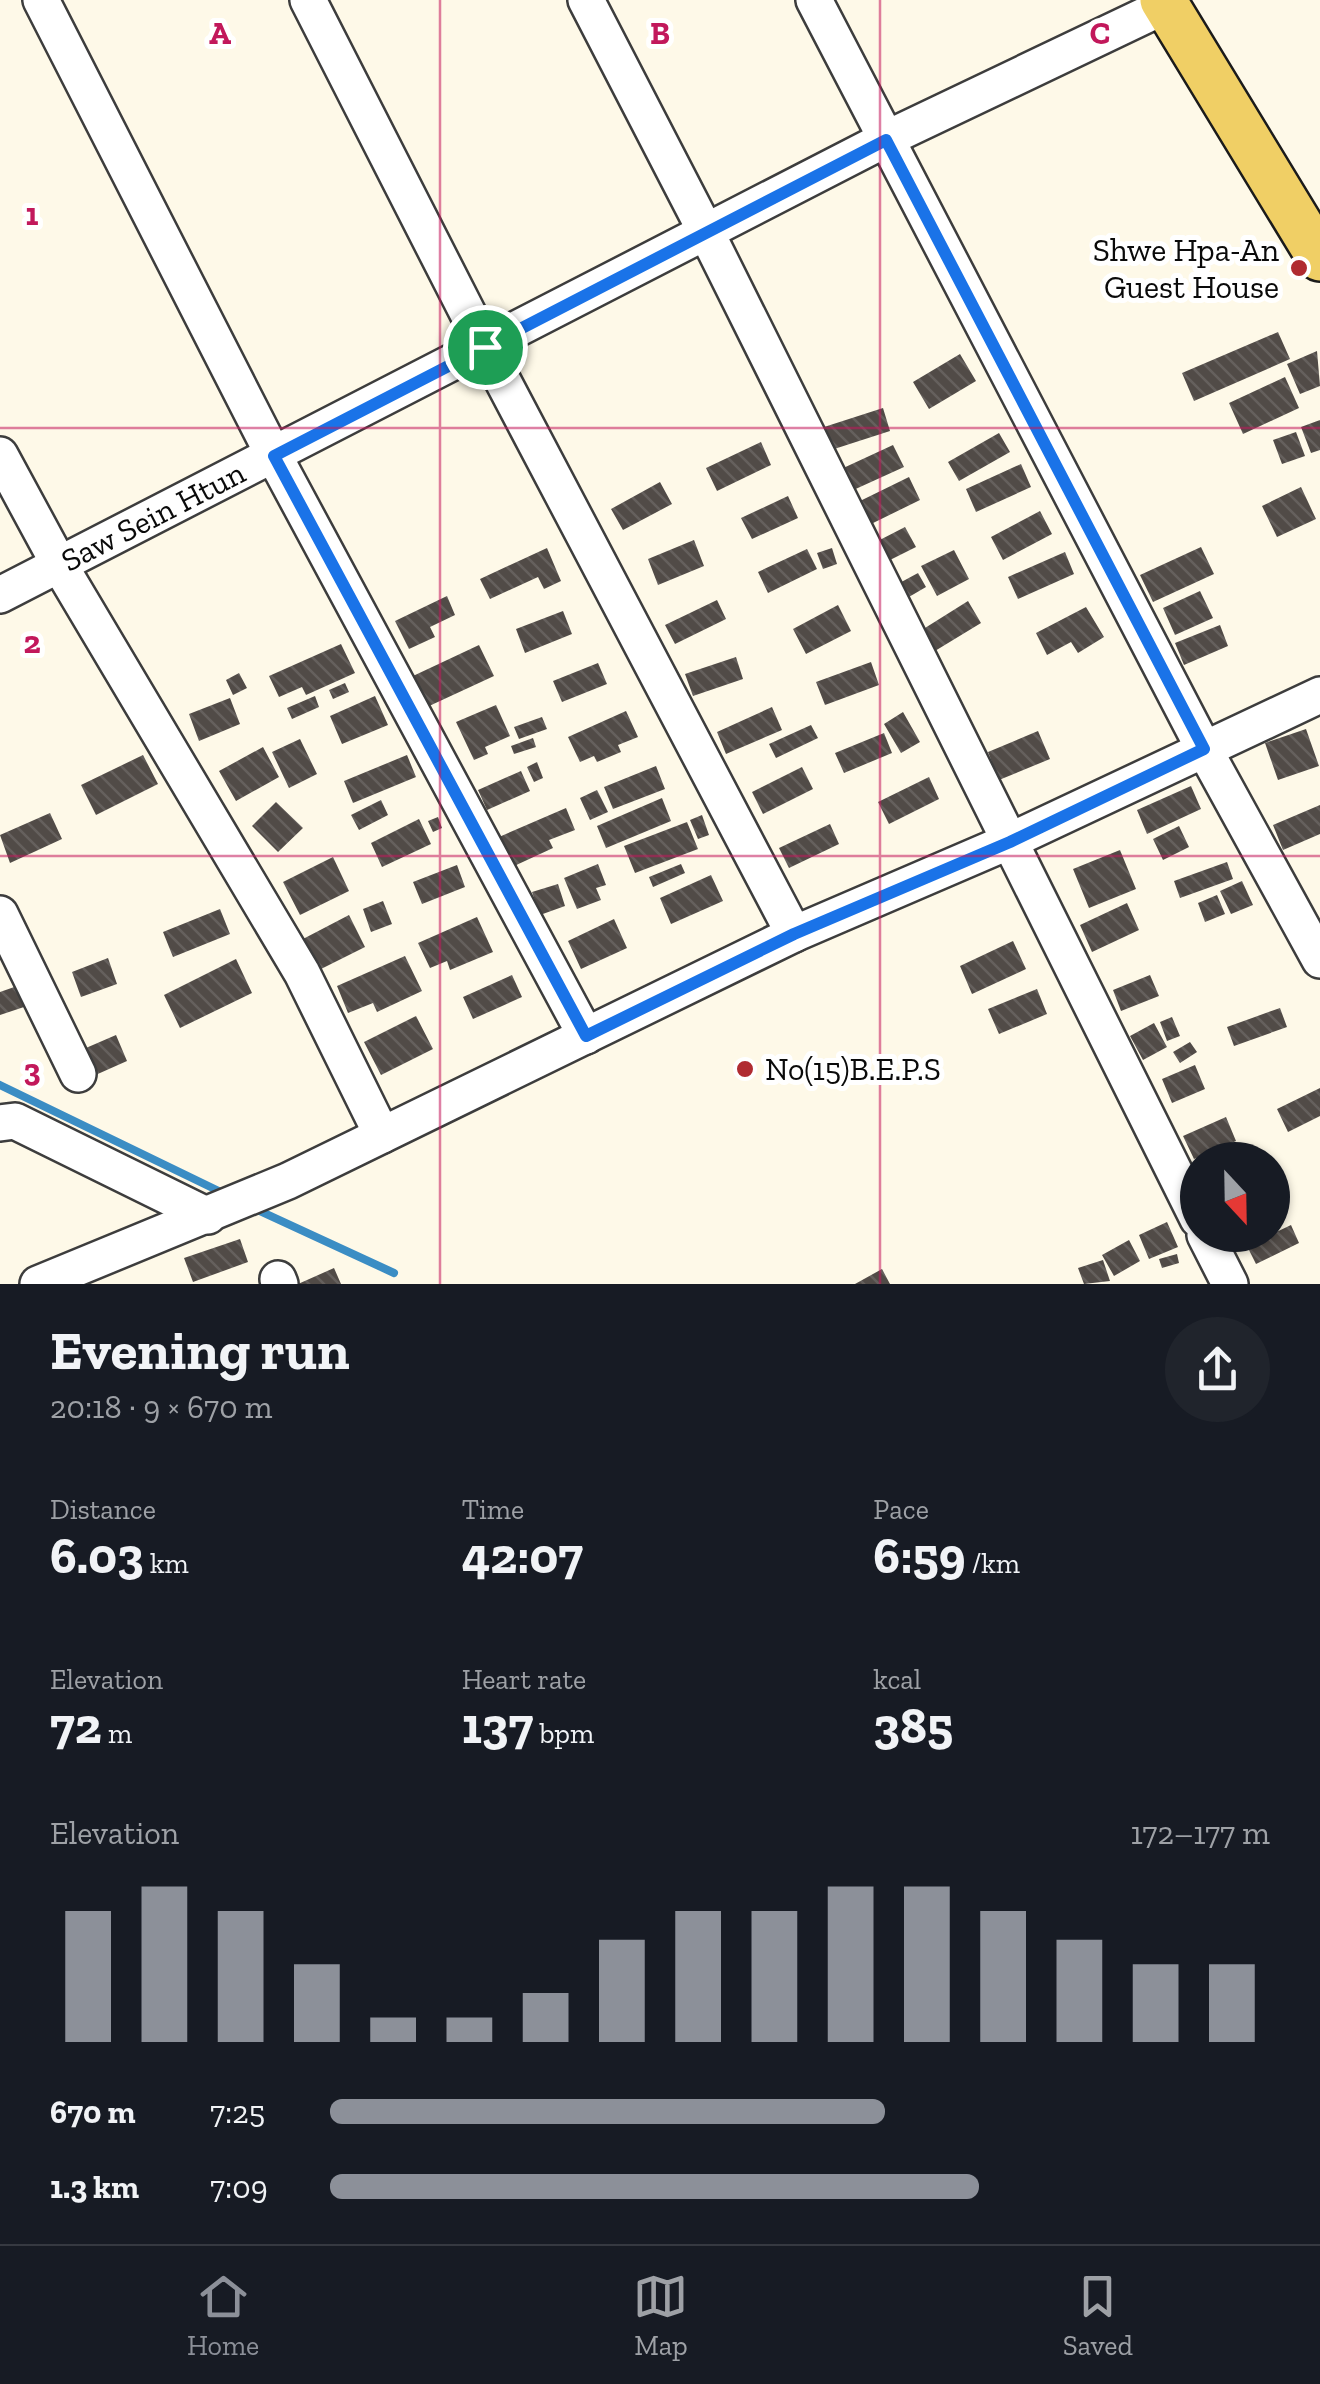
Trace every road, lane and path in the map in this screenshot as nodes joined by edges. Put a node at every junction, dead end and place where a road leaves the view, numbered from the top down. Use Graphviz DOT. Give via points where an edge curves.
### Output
graph roads {
  1 [pos="41,0"];
  2 [pos="308,0"];
  3 [pos="586,0"];
  4 [pos="814,0"];
  5 [pos="1165,2"];
  6 [pos="886,140"];
  7 [pos="706,232"];
  8 [pos="1320,258"];
  9 [pos="485,347"];
  10 [pos="0,455"];
  11 [pos="274,456"];
  12 [pos="60,566"];
  13 [pos="0,596"];
  14 [pos="1320,695"];
  15 [pos="1204,749"];
  16 [pos="1010,842"];
  17 [pos="0,914"];
  18 [pos="794,934"];
  19 [pos="1320,960"];
  20 [pos="586,1036"];
  21 [pos="78,1074"];
  22 [pos="0,1123"];
  23 [pos="382,1135"];
  24 [pos="1180,1183"];
  25 [pos="208,1216"];
  26 [pos="1214,1252"];
  27 [pos="38,1284"];
  28 [pos="1230,1284"];
  1 -- 11 [label="street"];
  2 -- 9 [label="street"];
  3 -- 7 [label="street"];
  4 -- 6 [label="street"];
  5 -- 6 [label="street, Saw Sein Htun"];
  5 -- 8 [label="main road"];
  6 -- 7 [label="street, Saw Sein Htun"];
  6 -- 15 [label="street"];
  7 -- 9 [label="street, Saw Sein Htun"];
  7 -- 16 [label="street"];
  9 -- 11 [label="street, Saw Sein Htun"];
  9 -- 18 [label="street"];
  10 -- 12 [label="street"];
  11 -- 12 [label="street, Saw Sein Htun"];
  11 -- 20 [label="street"];
  12 -- 13 [label="street, Saw Sein Htun"];
  12 -- 23 [label="street" via="302,972"];
  14 -- 15 [label="street"];
  15 -- 16 [label="street"];
  15 -- 19 [label="street"];
  16 -- 18 [label="street"];
  16 -- 24 [label="street"];
  17 -- 21 [label="street"];
  18 -- 20 [label="street"];
  20 -- 23 [label="street"];
  22 -- 25 [label="street" via="15,1121"];
  23 -- 25 [label="street"];
  25 -- 27 [label="street"];
  26 -- 28 [label="street"];
}
